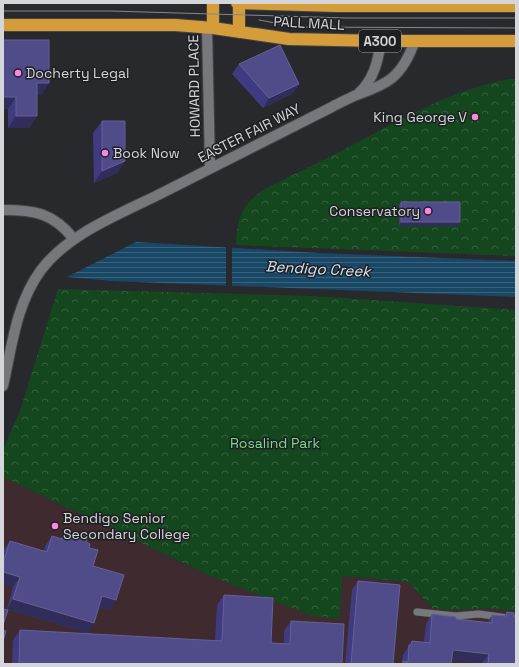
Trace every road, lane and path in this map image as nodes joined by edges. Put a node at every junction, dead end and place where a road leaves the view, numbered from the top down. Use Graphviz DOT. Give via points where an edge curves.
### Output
graph roads {
  1 [pos="213,3"];
  2 [pos="238,3"];
  3 [pos="255,4"];
  4 [pos="516,6"];
  5 [pos="3,24"];
  6 [pos="210,28"];
  7 [pos="242,32"];
  8 [pos="416,40"];
  9 [pos="381,41"];
  10 [pos="516,41"];
  11 [pos="352,97"];
  12 [pos="210,168"];
  13 [pos="3,210"];
  14 [pos="74,239"];
  15 [pos="3,386"];
  16 [pos="417,612"];
  17 [pos="516,619"];
  1 -- 6 [label="highway"];
  2 -- 3 [label="highway, PALL MALL"];
  2 -- 7 [label="highway"];
  3 -- 4 [label="highway, PALL MALL"];
  5 -- 6 [label="highway, A300" via="143,24"];
  6 -- 7 [label="highway, A300"];
  6 -- 12 [label="street, HOWARD PLACE"];
  7 -- 9 [label="highway, PALL MALL / A300" via="289,39"];
  8 -- 9 [label="highway, PALL MALL / A300"];
  8 -- 10 [label="highway, PALL MALL / A300"];
  8 -- 11 [label="street, EASTER FAIR WAY" via="408,60 393,77"];
  9 -- 11 [label="street, EASTER FAIR WAY" via="372,77"];
  11 -- 12 [label="street, EASTER FAIR WAY"];
  12 -- 14 [label="street, EASTER FAIR WAY"];
  13 -- 14 [label="street" via="28,210 39,213 58,223"];
  14 -- 15 [label="street, EASTER FAIR WAY" via="51,258 29,289 20,312"];
  16 -- 17 [label="lane" via="456,616 479,614"];
}
